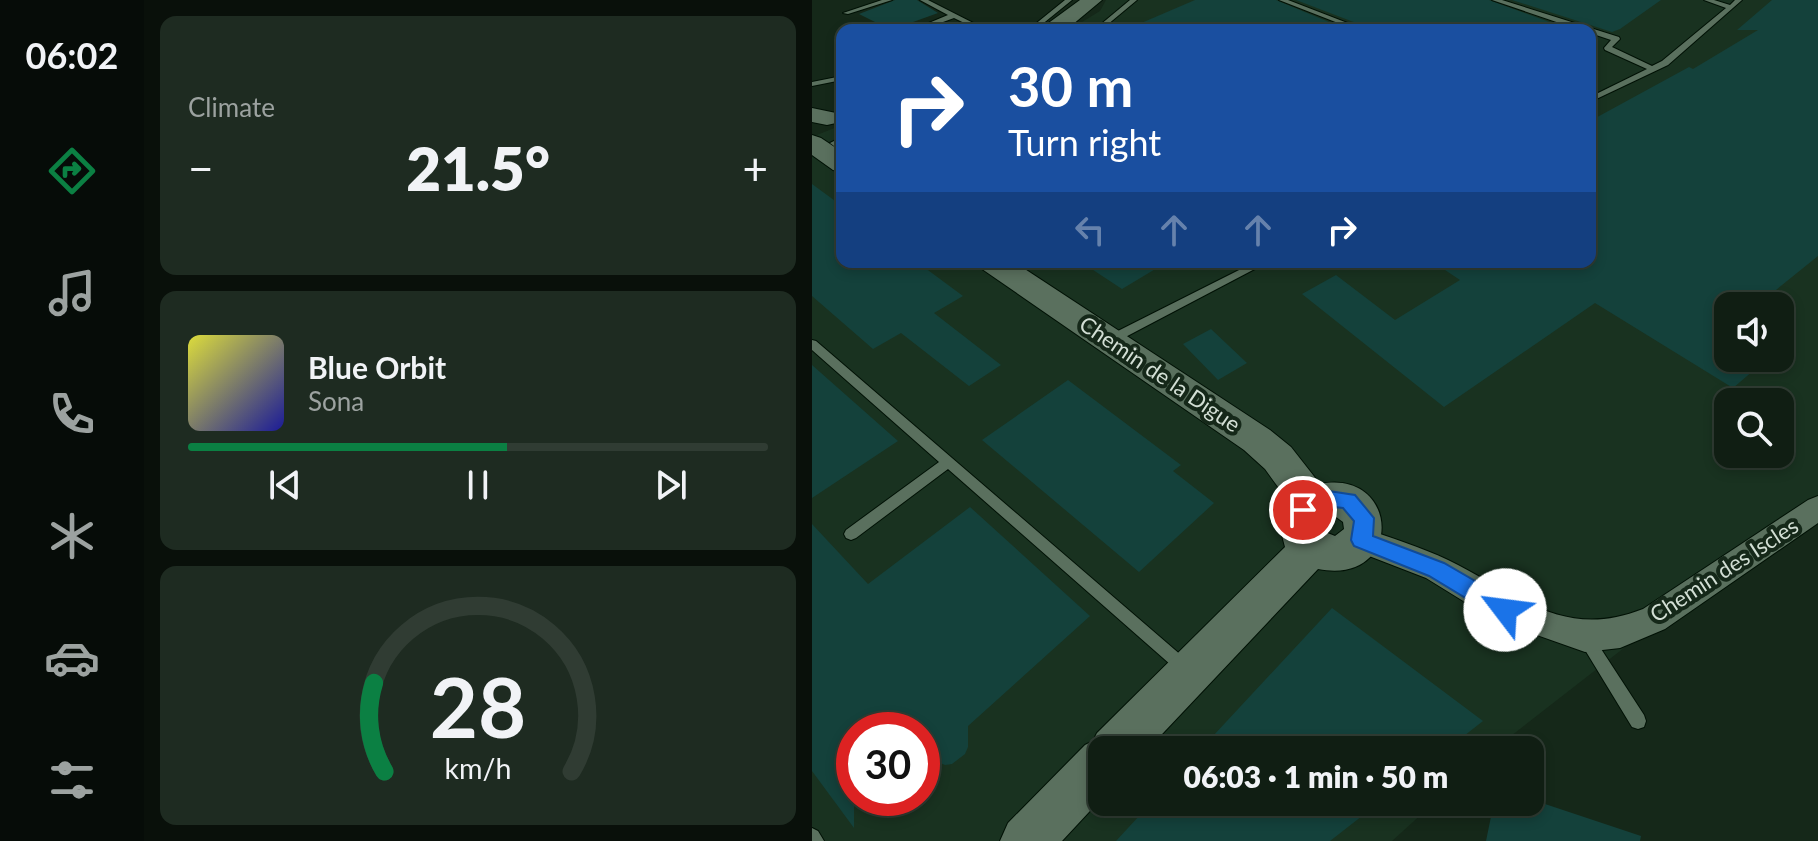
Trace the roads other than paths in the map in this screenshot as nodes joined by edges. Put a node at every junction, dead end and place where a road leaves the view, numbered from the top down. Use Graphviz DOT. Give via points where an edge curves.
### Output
graph roads {
  1 [pos="889,0"];
  2 [pos="923,0"];
  3 [pos="1069,0"];
  4 [pos="1092,0"];
  5 [pos="1134,0"];
  6 [pos="1282,0"];
  7 [pos="1495,0"];
  8 [pos="1707,0"];
  9 [pos="1739,0"];
  10 [pos="1731,7"];
  11 [pos="846,13"];
  12 [pos="955,15"];
  13 [pos="931,24"];
  14 [pos="972,24"];
  15 [pos="1039,24"];
  16 [pos="1062,24"];
  17 [pos="1104,24"];
  18 [pos="1347,24"];
  19 [pos="1569,24"];
  20 [pos="1596,33"];
  21 [pos="1652,69"];
  22 [pos="836,79"];
  23 [pos="812,84"];
  24 [pos="1596,97"];
  25 [pos="1002,268"];
  26 [pos="1251,268"];
  27 [pos="1110,340"];
  28 [pos="812,344"];
  29 [pos="948,462"];
  30 [pos="1311,502"];
  31 [pos="1818,508"];
  32 [pos="851,534"];
  33 [pos="1361,540"];
  34 [pos="1311,548"];
  35 [pos="1585,637"];
  36 [pos="1189,672"];
  37 [pos="1638,721"];
  38 [pos="1127,736"];
  39 [pos="1088,777"];
  40 [pos="1026,841"];
  1 -- 11 [label="lane"];
  2 -- 12 [label="lane"];
  3 -- 15 [label="lane"];
  4 -- 16 [label="main road"];
  5 -- 17 [label="lane"];
  6 -- 18 [label="lane"];
  7 -- 19 [label="lane"];
  8 -- 10 [label="lane"];
  9 -- 10 [label="lane"];
  10 -- 21 [label="lane"];
  12 -- 13 [label="lane"];
  12 -- 14 [label="lane"];
  20 -- 21 [label="lane" via="1616,39 1608,48"];
  21 -- 24 [label="lane"];
  22 -- 23 [label="lane"];
  25 -- 27 [label="main road, Chemin de la Digue"];
  26 -- 27 [label="lane"];
  27 -- 30 [label="main road, Chemin de la Digue" via="1257,440 1278,458"];
  28 -- 29 [label="lane"];
  29 -- 32 [label="lane"];
  29 -- 36 [label="lane"];
  30 -- 33 [label="main road" via="1335,497 1358,508 1364,518"];
  30 -- 34 [label="main road" via="1298,520 1298,530"];
  31 -- 35 [label="street, Chemin des Iscles" via="1654,619 1620,633"];
  33 -- 34 [label="main road" via="1338,554"];
  33 -- 35 [label="street, Chemin des Iscles" via="1437,569 1505,610"];
  34 -- 36 [label="main road"];
  35 -- 37 [label="lane"];
  36 -- 38 [label="main road"];
  39 -- 40 [label="main road"];
}
